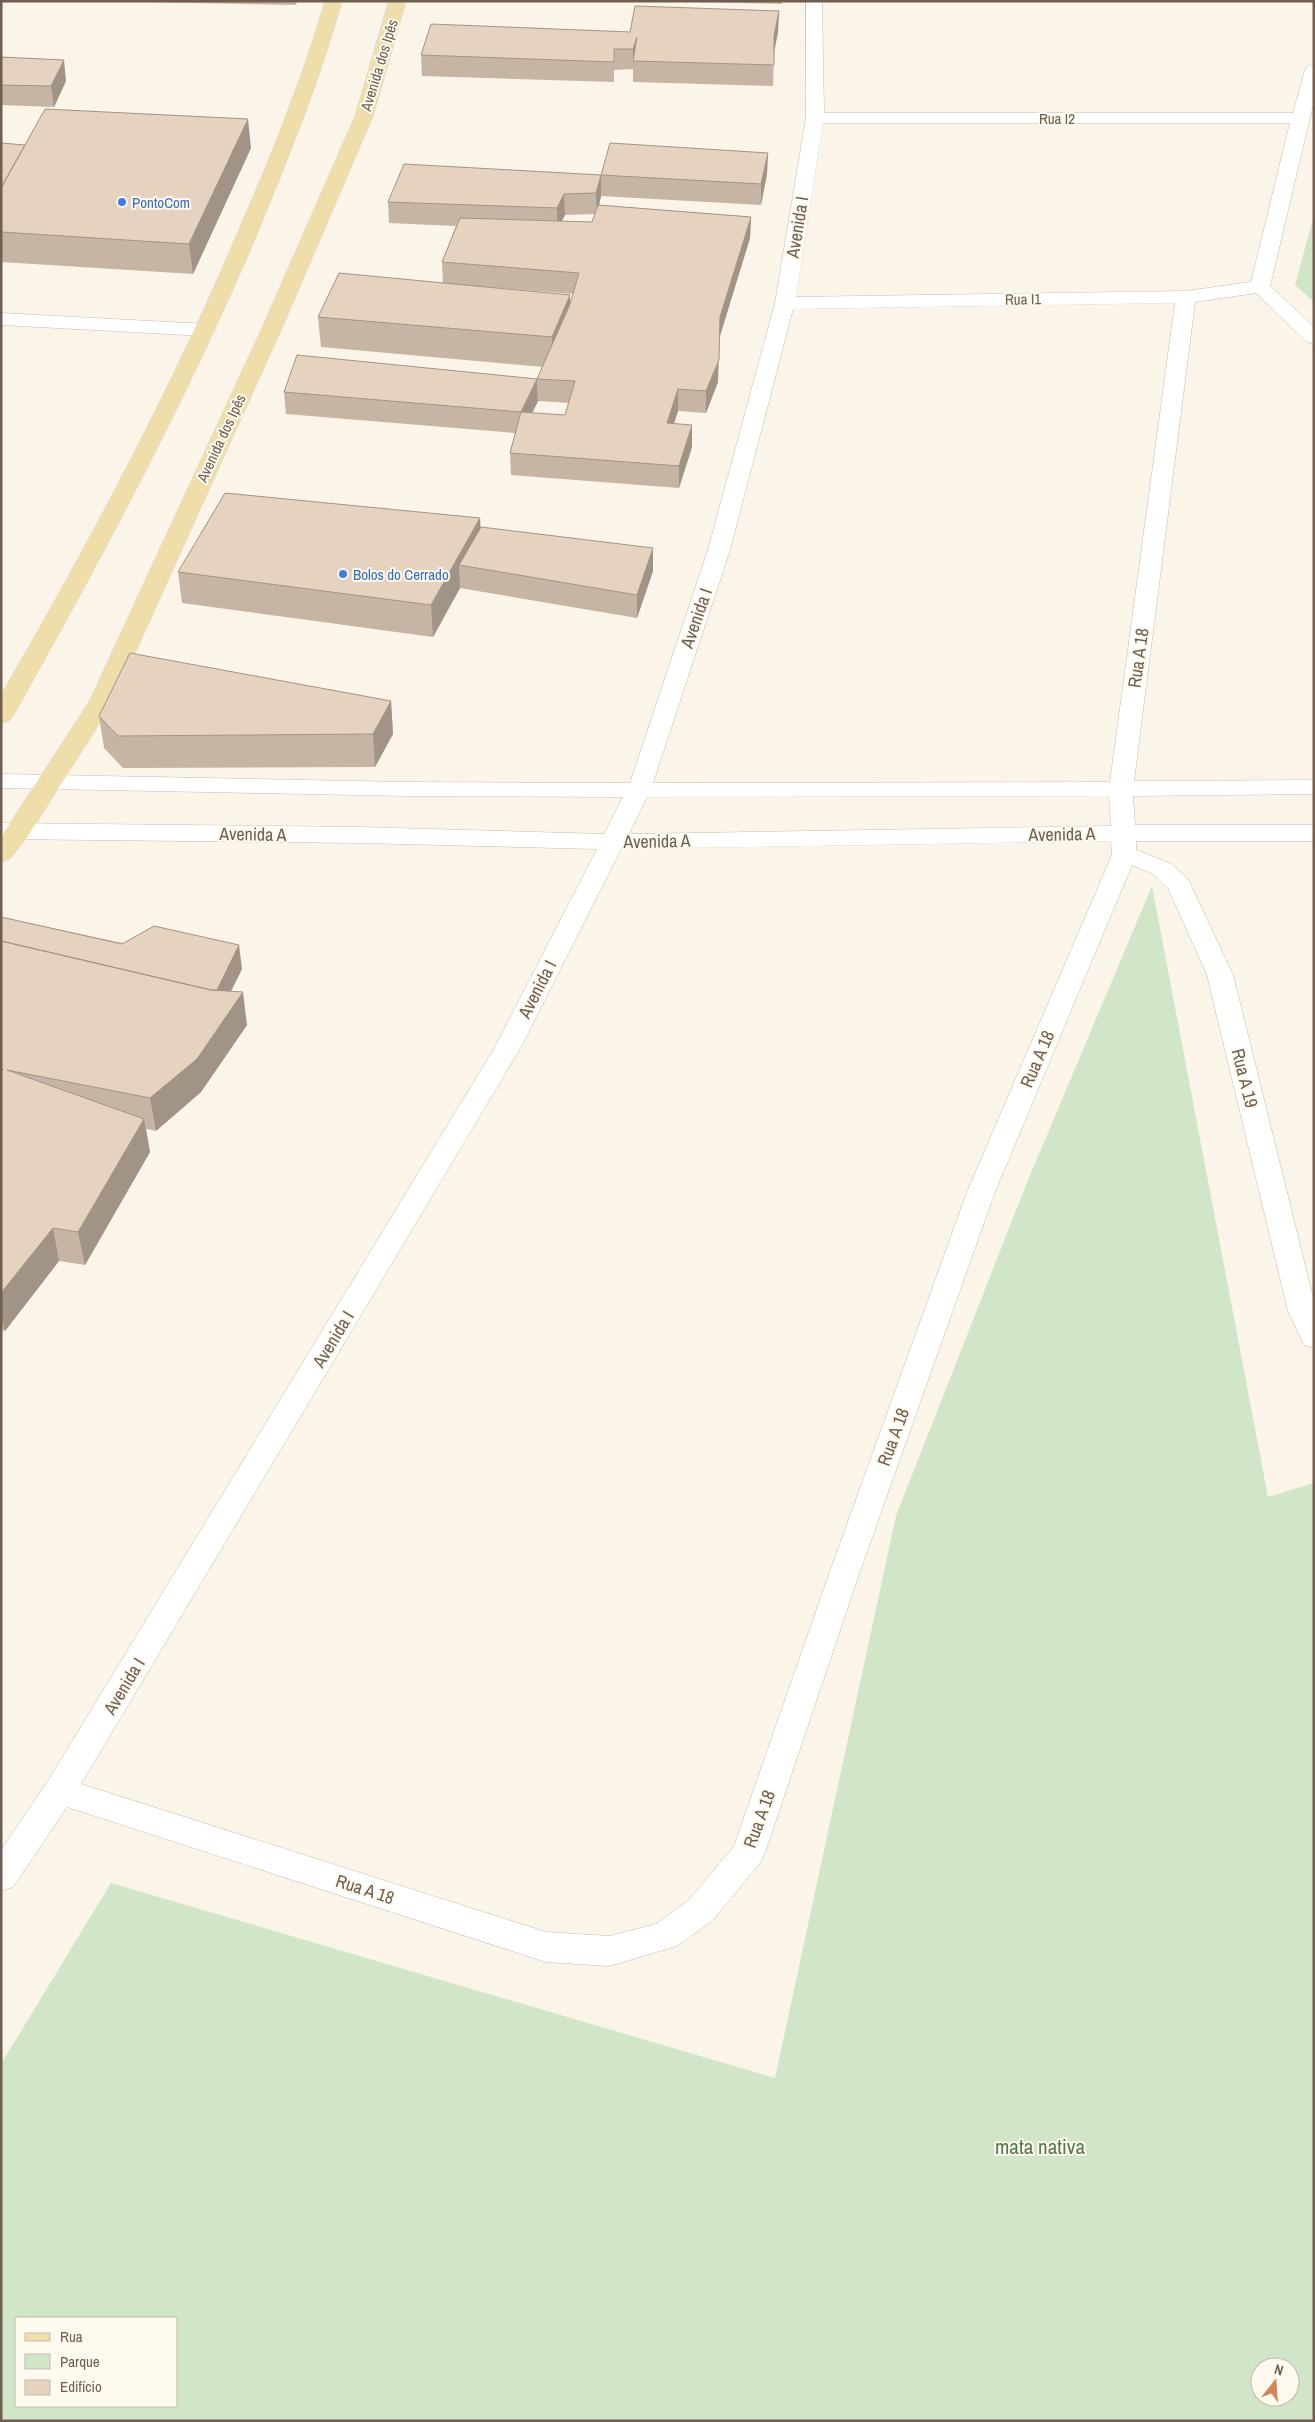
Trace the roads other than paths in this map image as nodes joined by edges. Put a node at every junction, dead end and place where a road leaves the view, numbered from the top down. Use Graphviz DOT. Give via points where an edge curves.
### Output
graph roads {
  1 [pos="334,1"];
  2 [pos="398,1"];
  3 [pos="814,1"];
  4 [pos="1314,70"];
  5 [pos="816,118"];
  6 [pos="1300,118"];
  7 [pos="1260,287"];
  8 [pos="1186,296"];
  9 [pos="785,304"];
  10 [pos="1,319"];
  11 [pos="206,330"];
  12 [pos="1314,338"];
  13 [pos="1,716"];
  14 [pos="1,781"];
  15 [pos="50,781"];
  16 [pos="1314,786"];
  17 [pos="1121,787"];
  18 [pos="639,790"];
  19 [pos="10,831"];
  20 [pos="1314,833"];
  21 [pos="611,842"];
  22 [pos="1123,844"];
  23 [pos="1,854"];
  24 [pos="1314,1338"];
  25 [pos="60,1791"];
  26 [pos="1,1877"];
  1 -- 11 [label="main road" via="277,162"];
  2 -- 15 [label="main road, Avenida dos Ipês" via="364,116 272,328 101,702"];
  3 -- 5 [label="street, Avenida I"];
  4 -- 6 [label="street"];
  5 -- 6 [label="street, Rua I2"];
  5 -- 9 [label="street, Avenida I"];
  6 -- 7 [label="street"];
  7 -- 8 [label="street, Rua I1"];
  7 -- 12 [label="street"];
  8 -- 9 [label="street, Rua I1"];
  8 -- 17 [label="street, Rua A 18"];
  9 -- 18 [label="street, Avenida I" via="719,550"];
  10 -- 11 [label="street"];
  11 -- 13 [label="main road" via="100,542"];
  14 -- 15 [label="street"];
  15 -- 18 [label="street" via="406,789"];
  15 -- 19 [label="main road, Avenida dos Ipês"];
  16 -- 17 [label="street"];
  17 -- 18 [label="street" via="908,791"];
  17 -- 22 [label="street, Rua A 18"];
  18 -- 21 [label="street, Avenida I"];
  19 -- 21 [label="street, Avenida A"];
  19 -- 23 [label="main road, Avenida dos Ipês"];
  20 -- 22 [label="street, Avenida A"];
  21 -- 22 [label="street, Avenida A"];
  21 -- 25 [label="street, Avenida I" via="508,1048"];
  22 -- 24 [label="street, Rua A 19" via="1170,873 1179,885 1220,975 1302,1311"];
  22 -- 25 [label="street, Rua A 18" via="981,1192 748,1853 701,1910 665,1936 609,1951 546,1947"];
  25 -- 26 [label="street, Avenida I"];
}
